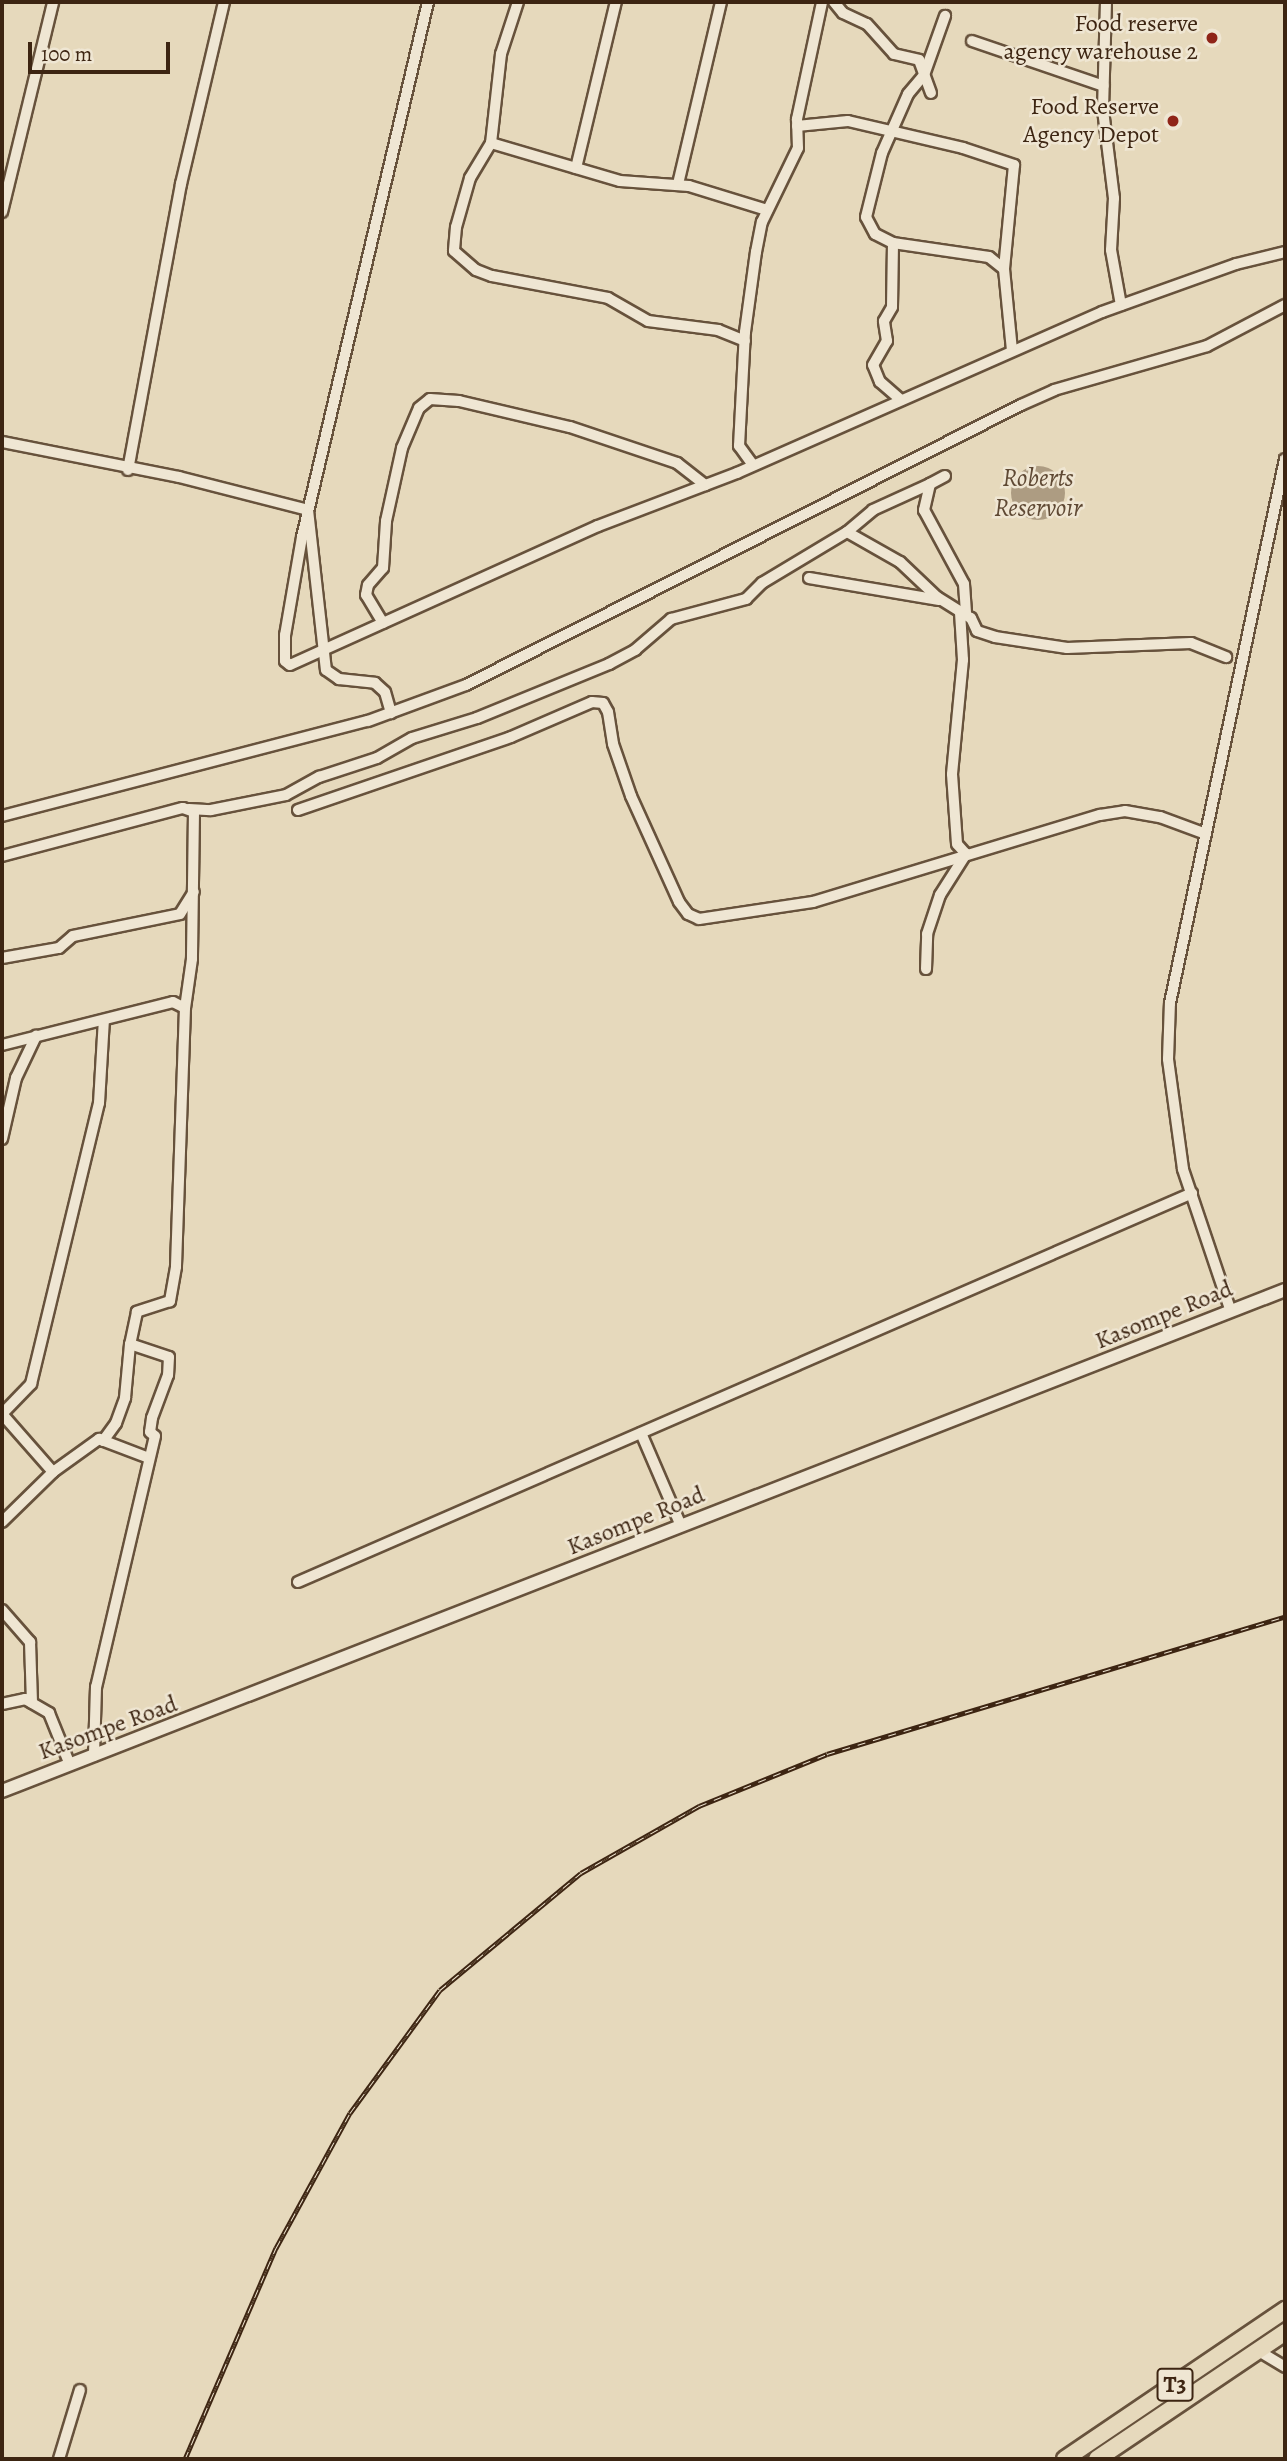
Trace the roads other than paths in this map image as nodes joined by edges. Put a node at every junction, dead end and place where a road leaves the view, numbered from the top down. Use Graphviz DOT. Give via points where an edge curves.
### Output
graph roads {
  1 [pos="53,2"];
  2 [pos="224,2"];
  3 [pos="428,2"];
  4 [pos="518,2"];
  5 [pos="616,2"];
  6 [pos="721,2"];
  7 [pos="822,2"];
  8 [pos="834,2"];
  9 [pos="1106,2"];
  10 [pos="945,16"];
  11 [pos="972,41"];
  12 [pos="924,75"];
  13 [pos="1104,86"];
  14 [pos="931,93"];
  15 [pos="797,126"];
  16 [pos="893,134"];
  17 [pos="491,143"];
  18 [pos="576,168"];
  19 [pos="678,184"];
  20 [pos="767,210"];
  21 [pos="2,212"];
  22 [pos="894,243"];
  23 [pos="1285,252"];
  24 [pos="1004,269"];
  25 [pos="1121,305"];
  26 [pos="1285,305"];
  27 [pos="745,341"];
  28 [pos="1012,351"];
  29 [pos="901,400"];
  30 [pos="2,442"];
  31 [pos="1285,459"];
  32 [pos="753,465"];
  33 [pos="128,470"];
  34 [pos="945,476"];
  35 [pos="930,484"];
  36 [pos="705,485"];
  37 [pos="308,510"];
  38 [pos="847,532"];
  39 [pos="809,578"];
  40 [pos="942,600"];
  41 [pos="963,614"];
  42 [pos="383,623"];
  43 [pos="324,653"];
  44 [pos="1226,657"];
  45 [pos="391,713"];
  46 [pos="189,809"];
  47 [pos="298,810"];
  48 [pos="2,816"];
  49 [pos="1206,834"];
  50 [pos="966,855"];
  51 [pos="2,856"];
  52 [pos="194,891"];
  53 [pos="2,958"];
  54 [pos="926,969"];
  55 [pos="185,1008"];
  56 [pos="104,1020"];
  57 [pos="36,1036"];
  58 [pos="2,1045"];
  59 [pos="2,1139"];
  60 [pos="1192,1193"];
  61 [pos="1285,1290"];
  62 [pos="1230,1309"];
  63 [pos="130,1344"];
  64 [pos="2,1414"];
  65 [pos="641,1433"];
  66 [pos="103,1441"];
  67 [pos="149,1458"];
  68 [pos="53,1472"];
  69 [pos="2,1522"];
  70 [pos="681,1526"];
  71 [pos="299,1582"];
  72 [pos="2,1610"];
  73 [pos="32,1703"];
  74 [pos="2,1704"];
  75 [pos="94,1756"];
  76 [pos="70,1765"];
  77 [pos="2,1791"];
  78 [pos="1285,2310"];
  79 [pos="1285,2332"];
  80 [pos="1257,2350"];
  81 [pos="1285,2367"];
  82 [pos="80,2389"];
  83 [pos="58,2459"];
  84 [pos="1065,2459"];
  85 [pos="1097,2459"];
  1 -- 21 [label="street"];
  2 -- 33 [label="street" via="181,184"];
  3 -- 37 [label="street"];
  4 -- 17 [label="street" via="501,54"];
  5 -- 18 [label="street"];
  6 -- 19 [label="street"];
  7 -- 15 [label="street"];
  8 -- 12 [label="street" via="843,13 867,24 894,54 919,60"];
  9 -- 13 [label="street"];
  10 -- 12 [label="street"];
  11 -- 13 [label="street"];
  12 -- 14 [label="street"];
  12 -- 16 [label="street" via="908,94"];
  13 -- 25 [label="street" via="1114,198 1111,250"];
  15 -- 16 [label="street" via="848,121"];
  15 -- 20 [label="street" via="798,148"];
  16 -- 22 [label="street" via="882,153 866,217 875,234"];
  16 -- 24 [label="street" via="964,148 1014,165"];
  17 -- 18 [label="street"];
  17 -- 27 [label="street" via="470,178 456,226 454,251 462,260 492,276 608,298 648,321 718,330"];
  18 -- 19 [label="street" via="643,186"];
  19 -- 20 [label="street"];
  20 -- 27 [label="street" via="756,252"];
  22 -- 24 [label="street" via="989,257"];
  22 -- 29 [label="street" via="892,307 884,320 887,341 873,365 880,382"];
  23 -- 25 [label="street" via="1236,264"];
  24 -- 28 [label="street"];
  25 -- 28 [label="street"];
  26 -- 45 [label="street" via="1207,345 1054,390 1021,405 466,685"];
  27 -- 32 [label="street" via="739,446"];
  28 -- 29 [label="street"];
  29 -- 32 [label="street"];
  30 -- 33 [label="street"];
  31 -- 49 [label="street"];
  32 -- 36 [label="street"];
  33 -- 37 [label="street" via="178,477"];
  34 -- 35 [label="street"];
  35 -- 38 [label="street" via="873,510"];
  35 -- 41 [label="street" via="924,510 964,584"];
  36 -- 42 [label="street" via="598,526"];
  36 -- 42 [label="street" via="668,459 570,426 459,401 430,399 419,408 402,449 386,521 383,568 368,585 366,595"];
  37 -- 43 [label="street"];
  37 -- 43 [label="street" via="289,611 285,661 298,665"];
  38 -- 40 [label="street" via="900,562"];
  38 -- 46 [label="street" via="771,577 746,599 662,624 635,650 609,664 477,718 412,738 377,758 319,777 286,795 211,810"];
  39 -- 40 [label="street"];
  40 -- 41 [label="street"];
  41 -- 44 [label="street" via="977,631 1026,645 1068,648 1191,643"];
  41 -- 50 [label="street" via="952,774 957,844"];
  42 -- 43 [label="street"];
  43 -- 45 [label="street" via="330,676 382,687"];
  45 -- 48 [label="street"];
  46 -- 51 [label="street"];
  46 -- 52 [label="street" via="196,821"];
  47 -- 50 [label="street" via="511,737 593,702 603,704 608,712 613,744 631,796 679,902 699,919 813,902"];
  49 -- 50 [label="street" via="1160,817 1125,811"];
  49 -- 60 [label="street" via="1170,1003 1168,1059 1174,1120"];
  50 -- 54 [label="street" via="940,895 927,934"];
  52 -- 53 [label="street" via="180,914 73,936 59,948"];
  52 -- 55 [label="street"];
  55 -- 56 [label="street" via="173,1002"];
  55 -- 63 [label="street" via="176,1267 170,1301 137,1312"];
  56 -- 57 [label="street"];
  56 -- 64 [label="street" via="99,1103 31,1384"];
  57 -- 58 [label="street"];
  57 -- 59 [label="street" via="16,1078"];
  60 -- 62 [label="street"];
  60 -- 65 [label="street"];
  61 -- 62 [label="street, Kasompe Road"];
  62 -- 70 [label="street, Kasompe Road"];
  63 -- 66 [label="street" via="125,1398"];
  63 -- 67 [label="street" via="169,1357 165,1386 152,1418 150,1432 155,1436"];
  64 -- 68 [label="street"];
  65 -- 70 [label="street"];
  65 -- 71 [label="street"];
  66 -- 67 [label="street"];
  66 -- 68 [label="street" via="95,1440"];
  67 -- 75 [label="street" via="96,1687"];
  68 -- 69 [label="street"];
  70 -- 75 [label="street, Kasompe Road"];
  72 -- 73 [label="street" via="30,1642"];
  73 -- 74 [label="street" via="25,1699"];
  73 -- 76 [label="street" via="51,1716"];
  75 -- 76 [label="street, Kasompe Road"];
  76 -- 77 [label="street, Kasompe Road"];
  78 -- 84 [label="highway, T3"];
  79 -- 80 [label="highway, T3"];
  80 -- 81 [label="street"];
  80 -- 85 [label="highway, T3"];
  82 -- 83 [label="street"];
}
